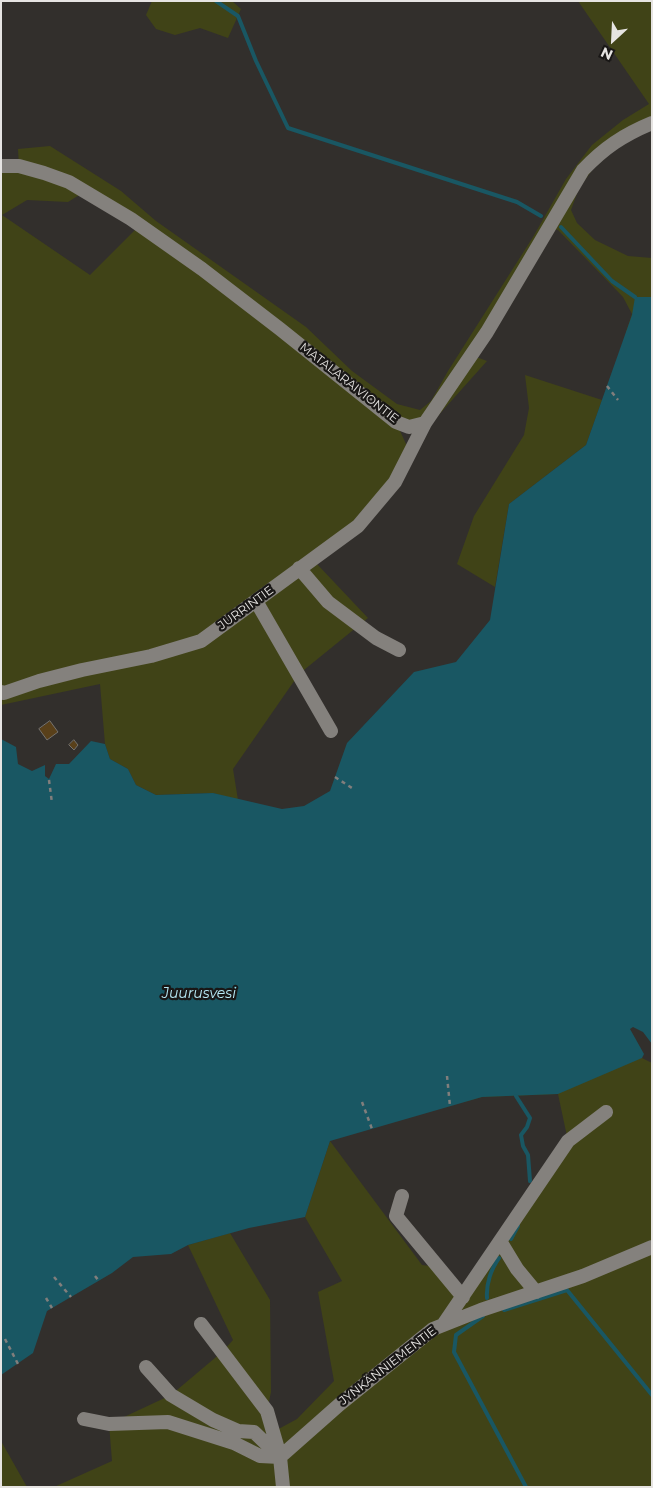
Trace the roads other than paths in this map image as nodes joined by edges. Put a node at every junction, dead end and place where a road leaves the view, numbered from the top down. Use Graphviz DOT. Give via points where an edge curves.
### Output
graph roads {
  1 [pos="652,123"];
  2 [pos="1,166"];
  3 [pos="425,423"];
  4 [pos="299,568"];
  5 [pos="256,601"];
  6 [pos="399,650"];
  7 [pos="1,692"];
  8 [pos="332,730"];
  9 [pos="606,1112"];
  10 [pos="402,1196"];
  11 [pos="500,1241"];
  12 [pos="652,1247"];
  13 [pos="536,1292"];
  14 [pos="463,1297"];
  15 [pos="201,1324"];
  16 [pos="444,1325"];
  17 [pos="146,1367"];
  18 [pos="84,1419"];
  19 [pos="280,1457"];
  20 [pos="283,1487"];
  1 -- 3 [label="street" via="615,142 583,170 487,332"];
  2 -- 3 [label="street, MATALARAIVIONTIE" via="20,166 69,182 131,219 202,269 396,422 409,427"];
  3 -- 4 [label="street, JURRINTIE" via="395,482 358,526"];
  4 -- 5 [label="street, JURRINTIE"];
  4 -- 6 [label="street" via="328,602 376,638"];
  5 -- 7 [label="street, JURRINTIE" via="201,640 151,656"];
  5 -- 8 [label="street"];
  9 -- 11 [label="street" via="568,1141"];
  10 -- 14 [label="street" via="396,1216"];
  11 -- 13 [label="street"];
  11 -- 14 [label="street"];
  12 -- 13 [label="street, JYNKÄNNIEMENTIE"];
  13 -- 16 [label="street, JYNKÄNNIEMENTIE"];
  14 -- 16 [label="street"];
  15 -- 19 [label="street" via="267,1411"];
  16 -- 19 [label="street, JYNKÄNNIEMENTIE" via="433,1329"];
  17 -- 19 [label="street" via="170,1395 212,1420 238,1431 254,1432"];
  18 -- 19 [label="street" via="109,1424 168,1422 234,1442 260,1456"];
  19 -- 20 [label="street"];
}
